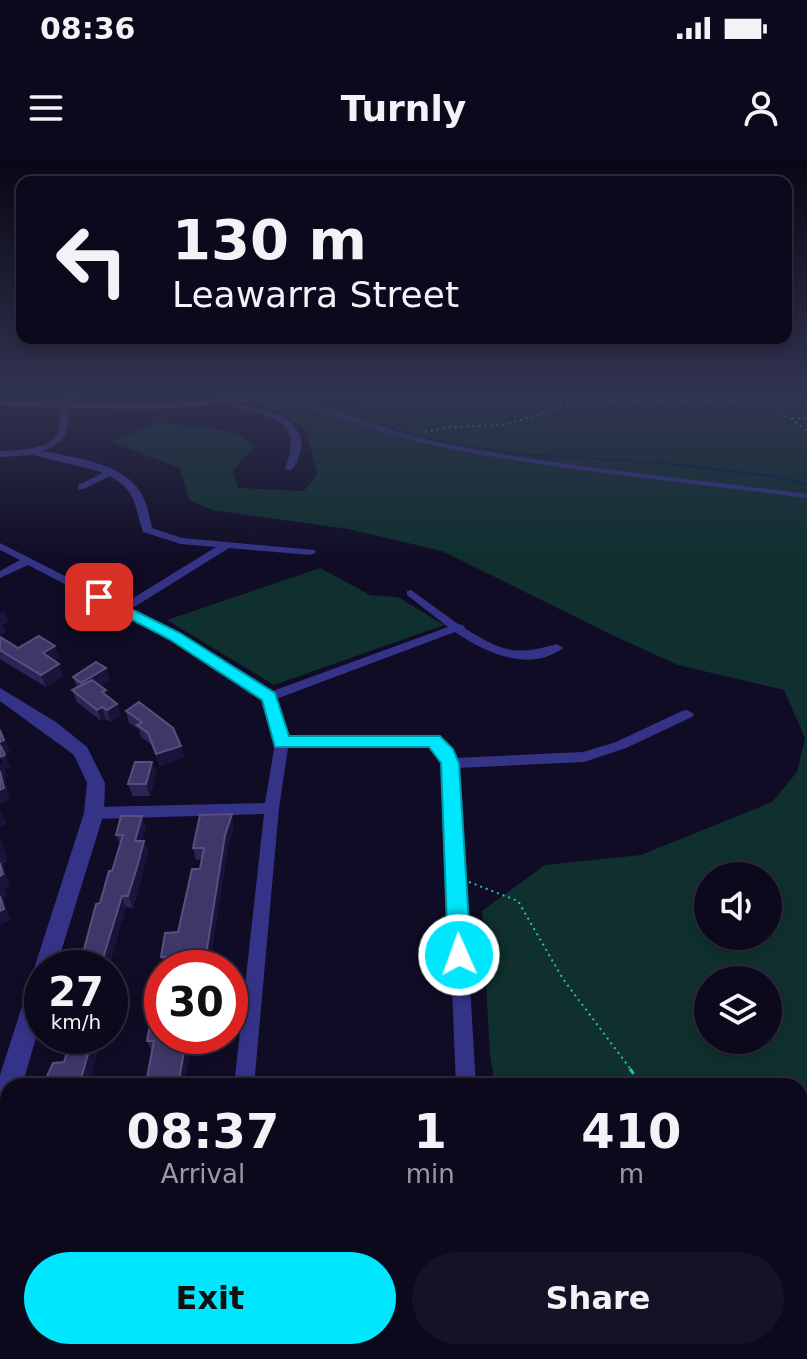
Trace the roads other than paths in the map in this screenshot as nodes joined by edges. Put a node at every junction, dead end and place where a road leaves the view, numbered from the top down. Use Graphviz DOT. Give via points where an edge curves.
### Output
graph roads {
  1 [pos="41,449"];
  2 [pos="299,449"];
  3 [pos="467,449"];
  4 [pos="33,452"];
  5 [pos="0,454"];
  6 [pos="290,468"];
  7 [pos="109,473"];
  8 [pos="81,487"];
  9 [pos="807,496"];
  10 [pos="0,546"];
  11 [pos="225,546"];
  12 [pos="311,552"];
  13 [pos="27,561"];
  14 [pos="0,575"];
  15 [pos="411,593"];
  16 [pos="123,609"];
  17 [pos="459,627"];
  18 [pos="557,648"];
  19 [pos="0,693"];
  20 [pos="269,697"];
  21 [pos="687,714"];
  22 [pos="282,743"];
  23 [pos="450,763"];
  24 [pos="272,808"];
  25 [pos="94,813"];
  26 [pos="51,950"];
  27 [pos="24,1037"];
  28 [pos="11,1078"];
  29 [pos="245,1078"];
  30 [pos="466,1078"];
  1 -- 4 [label="street"];
  2 -- 6 [label="street"];
  3 -- 9 [label="lane"];
  4 -- 5 [label="street"];
  4 -- 7 [label="street"];
  7 -- 8 [label="street"];
  7 -- 11 [label="street" via="131,485 147,530"];
  10 -- 13 [label="street"];
  11 -- 12 [label="street"];
  11 -- 16 [label="street"];
  13 -- 14 [label="street"];
  13 -- 16 [label="street"];
  15 -- 17 [label="street"];
  16 -- 20 [label="street"];
  17 -- 18 [label="street" via="502,655 524,659"];
  17 -- 20 [label="street"];
  19 -- 25 [label="street" via="81,751 96,783"];
  20 -- 22 [label="street"];
  21 -- 23 [label="street" via="584,757"];
  22 -- 23 [label="street" via="434,741"];
  22 -- 24 [label="street"];
  23 -- 30 [label="street"];
  24 -- 25 [label="street"];
  24 -- 29 [label="street"];
  25 -- 26 [label="street"];
  27 -- 28 [label="street"];
}
